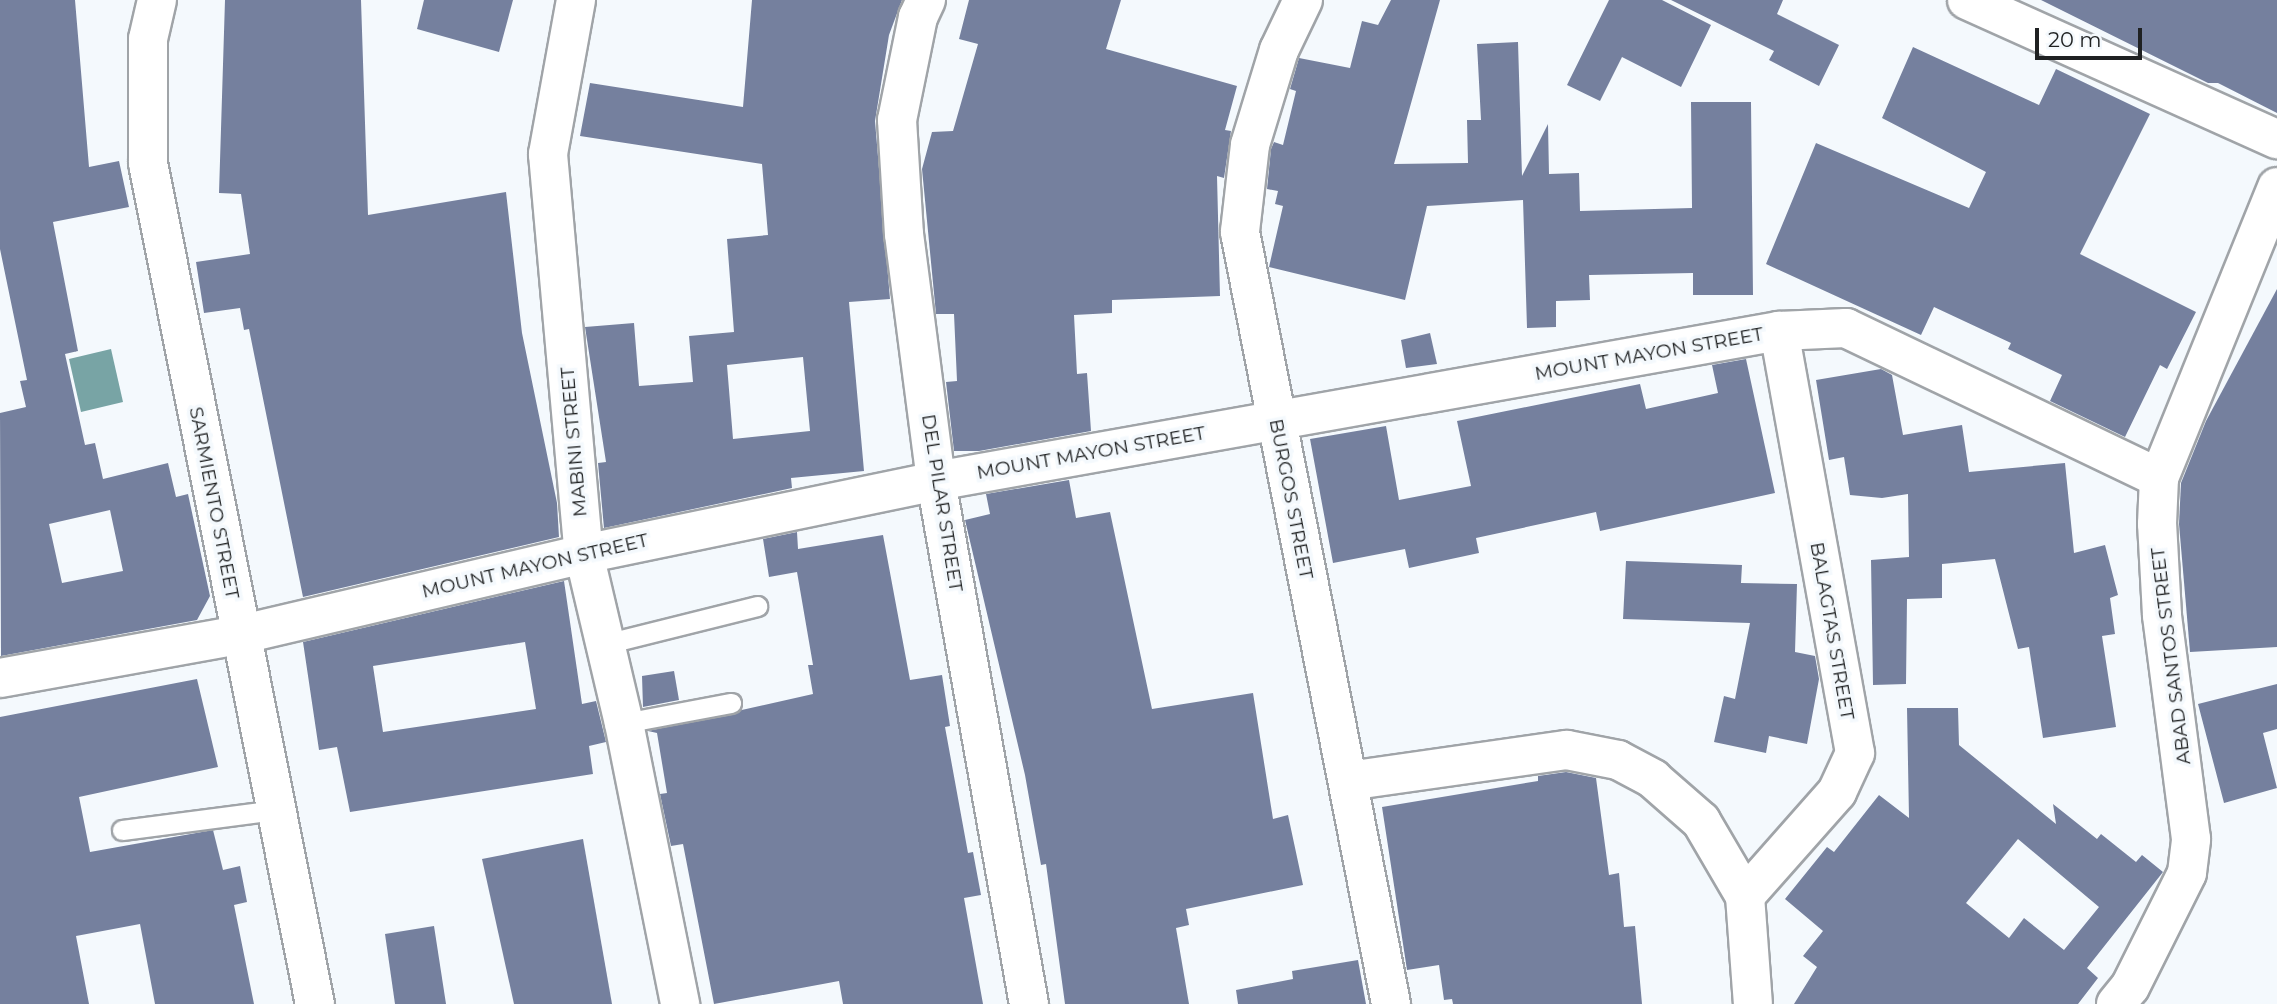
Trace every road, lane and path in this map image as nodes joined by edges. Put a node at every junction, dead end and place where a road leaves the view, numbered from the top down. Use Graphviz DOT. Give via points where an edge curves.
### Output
graph roads {
  1 [pos="157,0"];
  2 [pos="576,0"];
  3 [pos="926,0"];
  4 [pos="1303,0"];
  5 [pos="1967,0"];
  6 [pos="2277,139"];
  7 [pos="2277,187"];
  8 [pos="1779,331"];
  9 [pos="1275,420"];
  10 [pos="2159,478"];
  11 [pos="936,481"];
  12 [pos="584,554"];
  13 [pos="757,606"];
  14 [pos="239,635"];
  15 [pos="605,644"];
  16 [pos="0,678"];
  17 [pos="731,703"];
  18 [pos="624,723"];
  19 [pos="1348,782"];
  20 [pos="275,810"];
  21 [pos="122,830"];
  22 [pos="1745,896"];
  23 [pos="315,1004"];
  24 [pos="680,1004"];
  25 [pos="1029,1004"];
  26 [pos="1391,1004"];
  27 [pos="1754,1004"];
  28 [pos="2116,1004"];
  1 -- 14 [label="street, SARMIENTO STREET" via="148,39 148,163"];
  2 -- 12 [label="street, MABINI STREET" via="548,154"];
  3 -- 11 [label="street, DEL PILAR STREET" via="897,120 904,234"];
  4 -- 9 [label="street, BURGOS STREET" via="1279,50 1250,145 1240,232"];
  5 -- 6 [label="street"];
  7 -- 10 [label="street, ABAD SANTOS STREET"];
  8 -- 9 [label="street, MOUNT MAYON STREET"];
  8 -- 10 [label="street, MOUNT MAYON STREET" via="1846,328"];
  8 -- 22 [label="street, BALAGTAS STREET" via="1855,753 1837,792"];
  9 -- 11 [label="street, MOUNT MAYON STREET"];
  9 -- 19 [label="street, BURGOS STREET"];
  10 -- 28 [label="street, ABAD SANTOS STREET" via="2162,615 2191,839 2187,873 2130,986"];
  11 -- 12 [label="street, MOUNT MAYON STREET"];
  11 -- 25 [label="street, DEL PILAR STREET"];
  12 -- 14 [label="street, MOUNT MAYON STREET"];
  12 -- 15 [label="street, MABINI STREET"];
  13 -- 15 [label="lane"];
  14 -- 16 [label="street, MOUNT MAYON STREET"];
  14 -- 20 [label="street, SARMIENTO STREET"];
  15 -- 18 [label="street, MABINI STREET"];
  17 -- 18 [label="lane"];
  18 -- 24 [label="street, MABINI STREET"];
  19 -- 22 [label="street" via="1567,750 1618,760 1653,779 1700,821"];
  19 -- 26 [label="street, BURGOS STREET"];
  20 -- 21 [label="lane"];
  20 -- 23 [label="street, SARMIENTO STREET"];
  22 -- 27 [label="street"];
}
